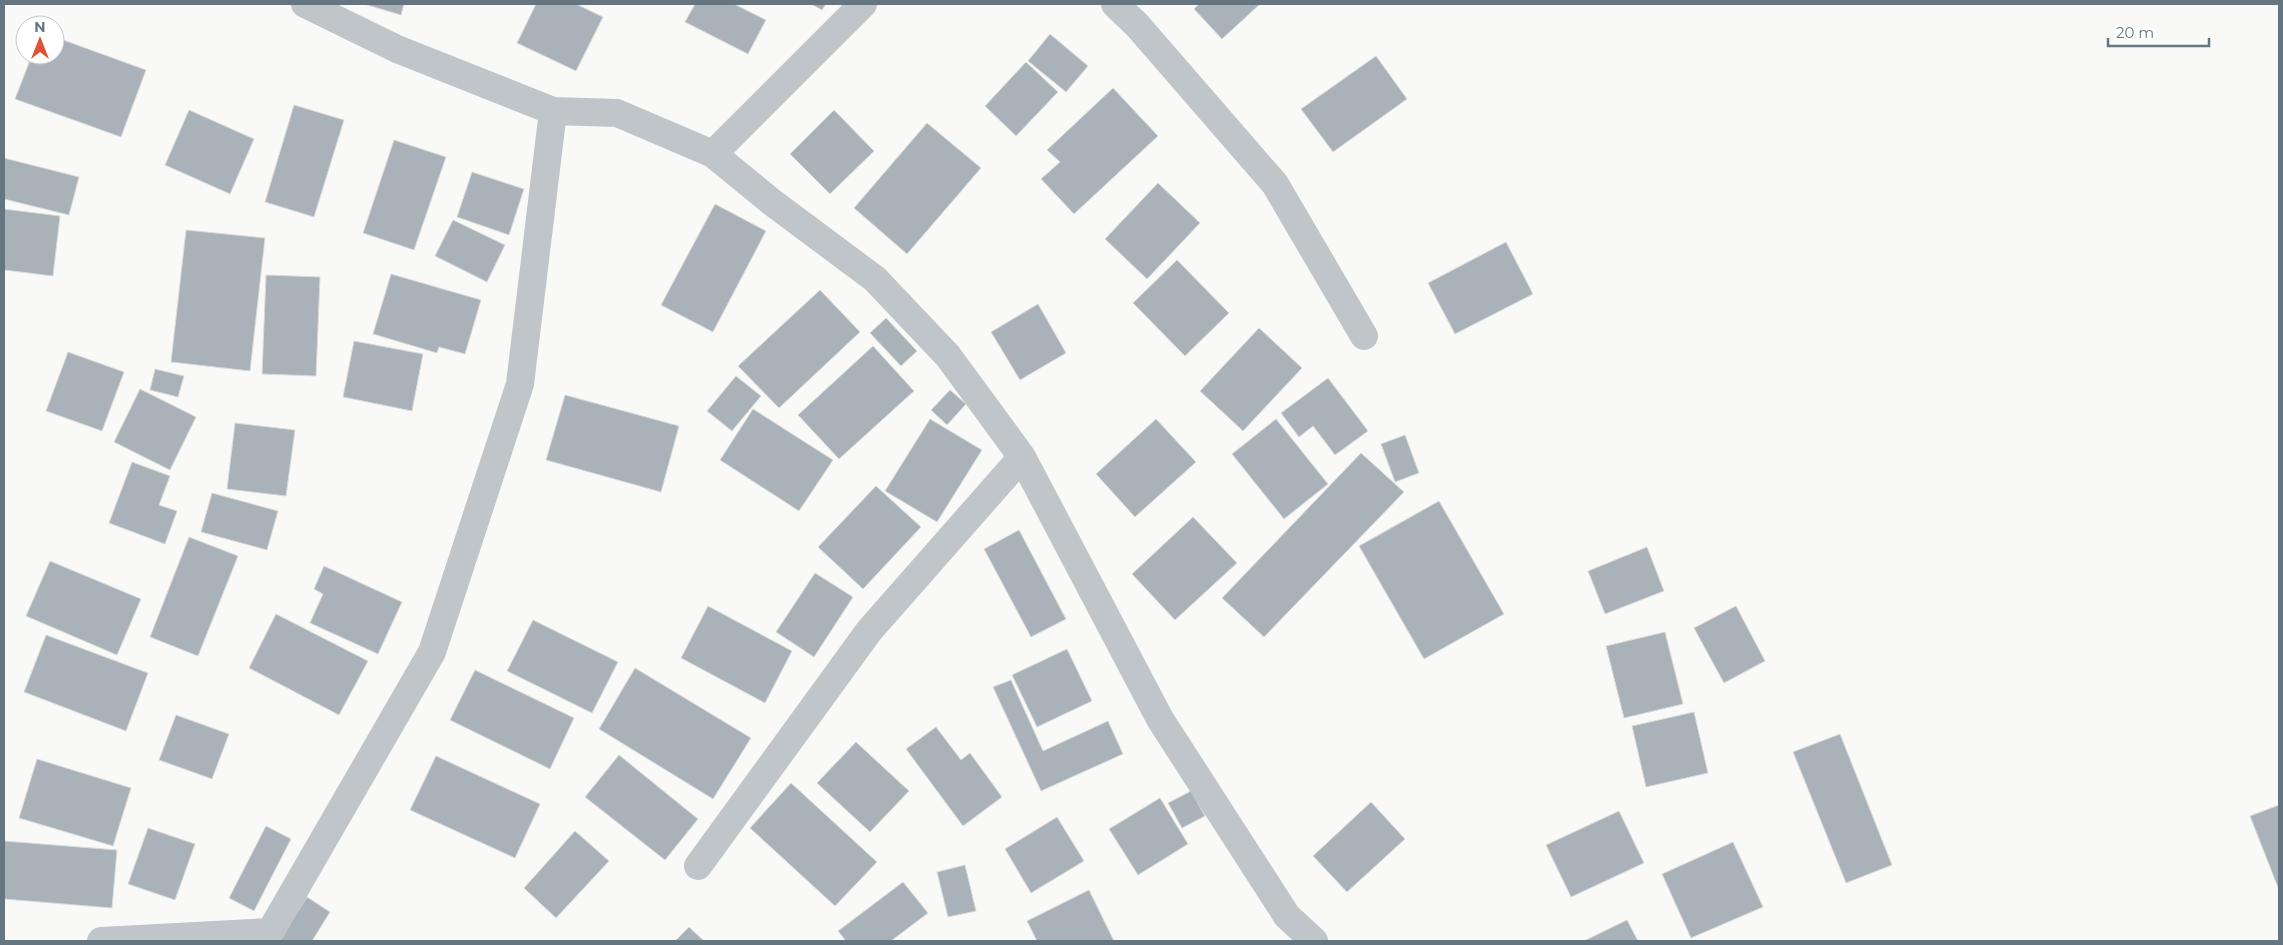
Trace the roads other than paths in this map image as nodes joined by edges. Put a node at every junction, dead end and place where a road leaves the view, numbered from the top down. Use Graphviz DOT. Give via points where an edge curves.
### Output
graph roads {
  1 [pos="305,4"];
  2 [pos="863,4"];
  3 [pos="1115,4"];
  4 [pos="552,111"];
  5 [pos="713,154"];
  6 [pos="1364,336"];
  7 [pos="1022,456"];
  8 [pos="698,866"];
  9 [pos="267,937"];
  10 [pos="101,941"];
  11 [pos="1314,941"];
  1 -- 4 [label="street" via="397,49"];
  2 -- 5 [label="street"];
  3 -- 6 [label="street" via="1275,184"];
  4 -- 5 [label="street" via="617,113"];
  4 -- 9 [label="street" via="520,384 432,652"];
  5 -- 7 [label="street" via="875,279 948,356"];
  7 -- 8 [label="street" via="869,630"];
  7 -- 11 [label="street" via="1160,719 1287,916"];
  9 -- 10 [label="street"];
}
